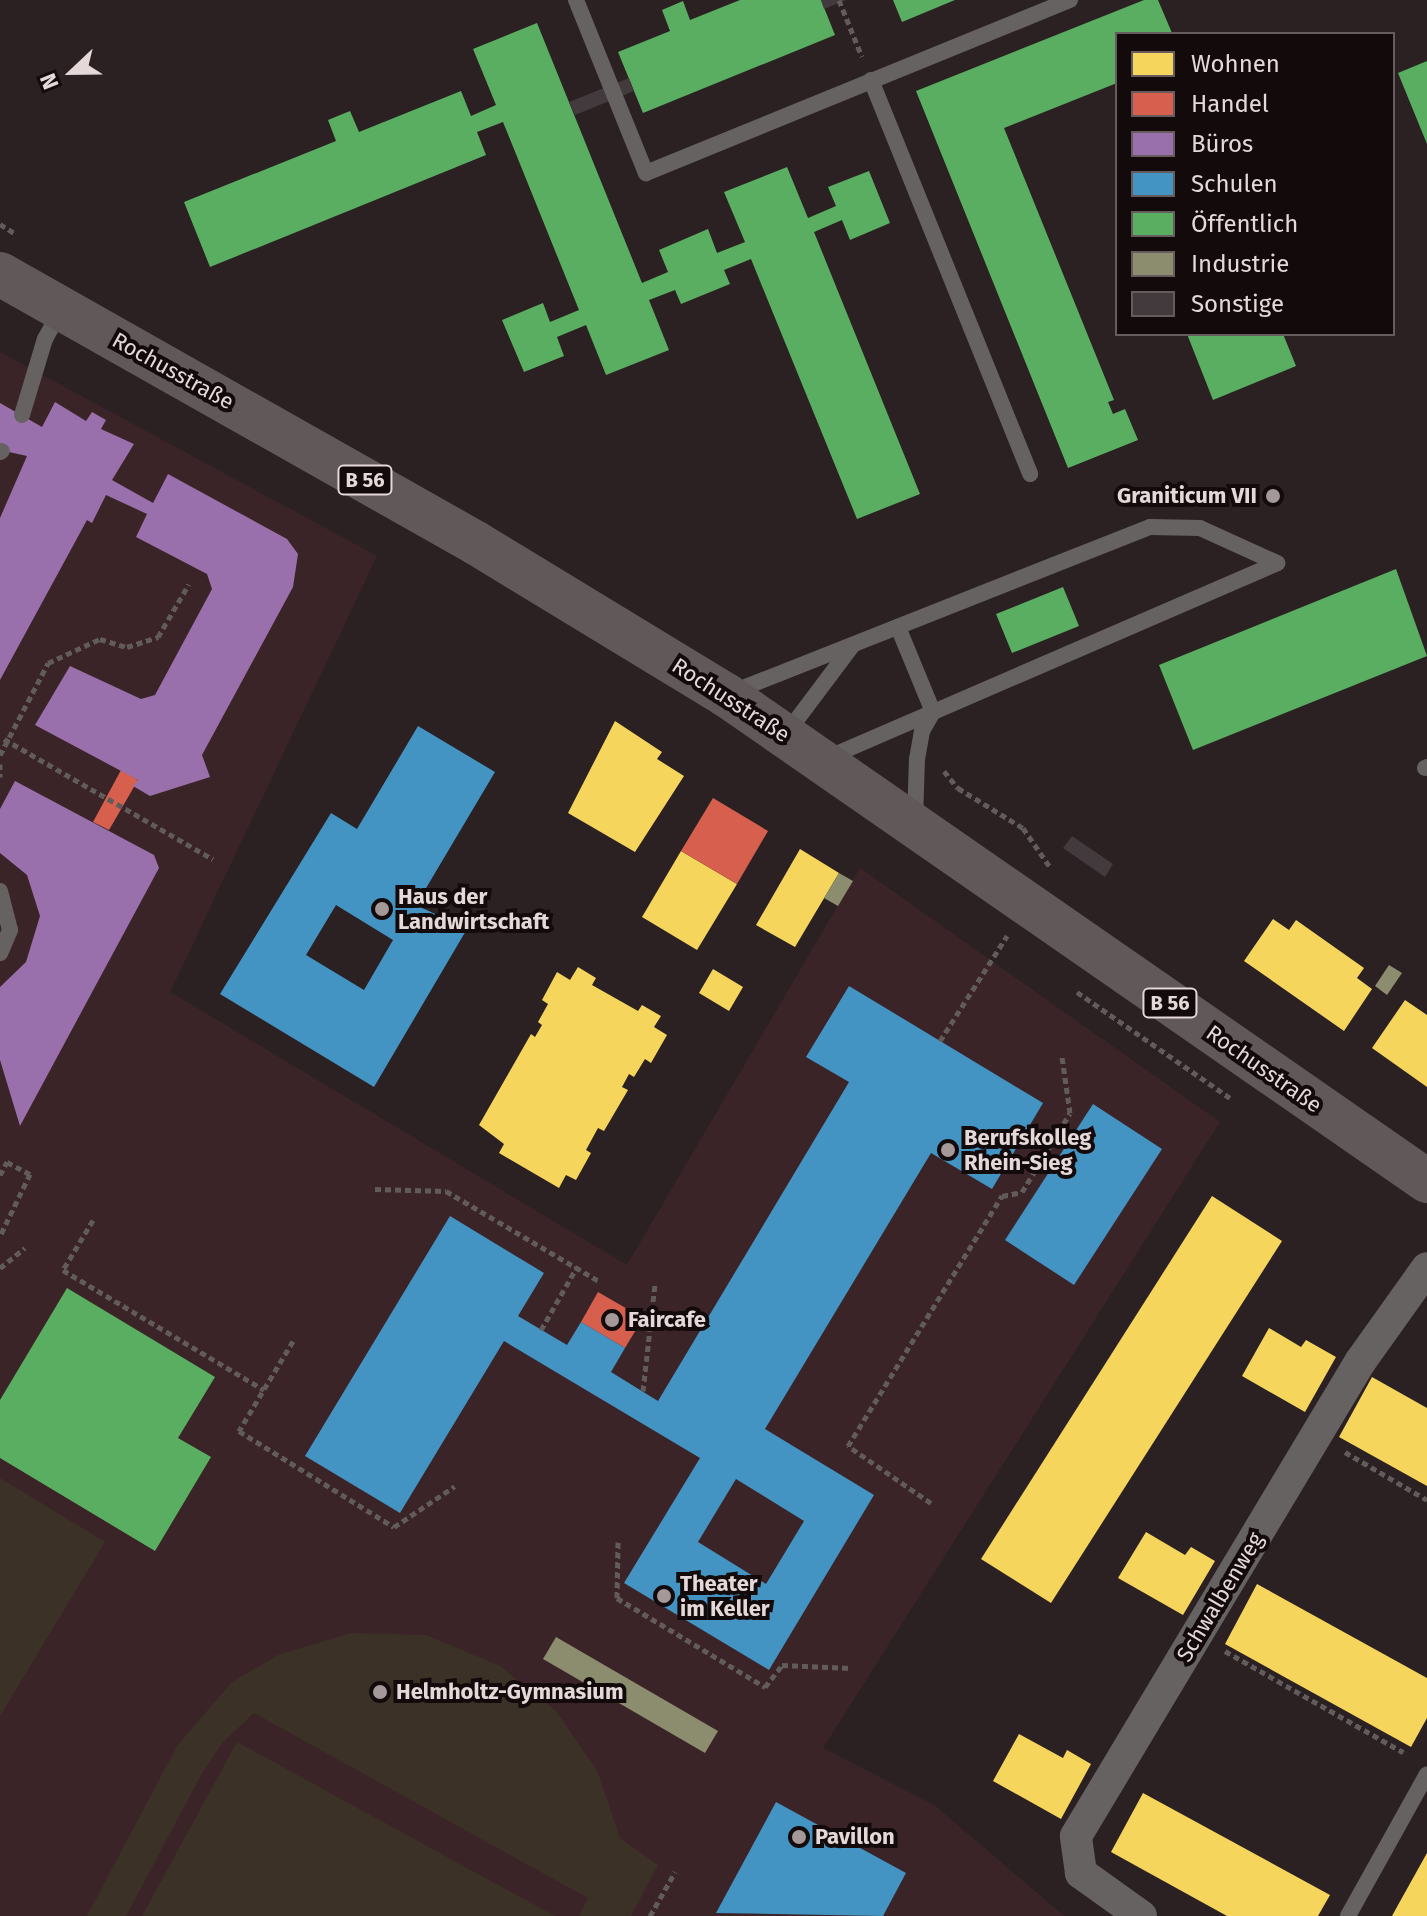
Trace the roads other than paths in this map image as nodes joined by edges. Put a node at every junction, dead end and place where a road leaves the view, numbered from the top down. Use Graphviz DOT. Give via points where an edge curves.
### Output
graph roads {
  1 [pos="576,0"];
  2 [pos="1070,0"];
  3 [pos="871,80"];
  4 [pos="0,274"];
  5 [pos="62,309"];
  6 [pos="22,415"];
  7 [pos="1030,474"];
  8 [pos="898,627"];
  9 [pos="853,644"];
  10 [pos="726,695"];
  11 [pos="933,712"];
  12 [pos="786,734"];
  13 [pos="823,760"];
  14 [pos="915,822"];
  15 [pos="0,891"];
  16 [pos="0,953"];
  17 [pos="1427,1181"];
  18 [pos="1427,1268"];
  19 [pos="1427,1774"];
  20 [pos="1141,1916"];
  21 [pos="1348,1916"];
  1 -- 3 [label="lane" via="646,173"];
  2 -- 3 [label="lane"];
  3 -- 7 [label="lane"];
  4 -- 5 [label="main road, Rochusstraße / B 56"];
  5 -- 6 [label="lane" via="45,339"];
  5 -- 10 [label="main road, Rochusstraße / B 56" via="476,543"];
  8 -- 9 [label="lane"];
  8 -- 11 [label="lane"];
  8 -- 11 [label="lane" via="1150,527 1200,528 1277,563"];
  9 -- 10 [label="lane"];
  9 -- 12 [label="lane"];
  10 -- 12 [label="main road, Rochusstraße / B 56"];
  11 -- 13 [label="lane"];
  11 -- 14 [label="lane" via="922,731 917,759"];
  12 -- 13 [label="main road, Rochusstraße / B 56"];
  13 -- 14 [label="main road, Rochusstraße / B 56"];
  14 -- 17 [label="main road, Rochusstraße / B 56"];
  15 -- 16 [label="lane" via="10,930"];
  18 -- 20 [label="street, Schwalbenweg" via="1316,1435 1076,1836 1081,1873"];
  19 -- 21 [label="lane"];
}
